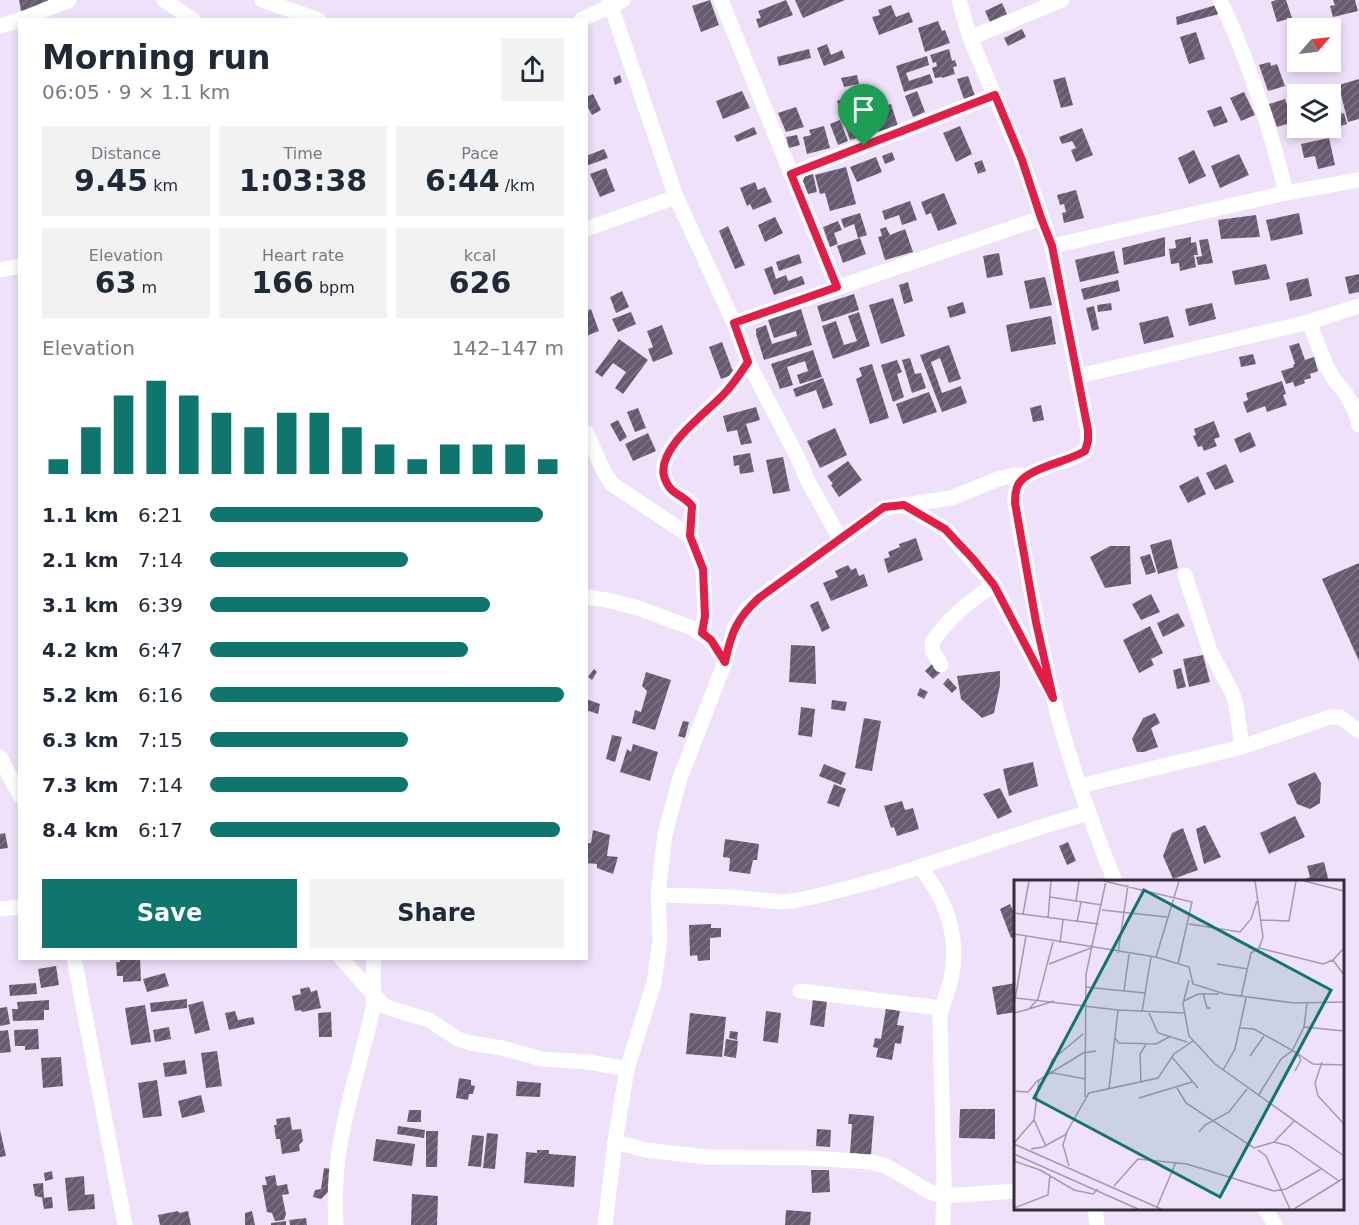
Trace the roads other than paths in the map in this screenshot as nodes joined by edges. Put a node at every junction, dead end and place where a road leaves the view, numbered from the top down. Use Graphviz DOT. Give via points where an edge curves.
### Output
graph roads {
  1 [pos="69,0"];
  2 [pos="262,0"];
  3 [pos="721,0"];
  4 [pos="959,0"];
  5 [pos="1062,0"];
  6 [pos="1220,0"];
  7 [pos="615,2"];
  8 [pos="174,6"];
  9 [pos="25,18"];
  10 [pos="190,18"];
  11 [pos="313,18"];
  12 [pos="585,18"];
  13 [pos="18,21"];
  14 [pos="0,26"];
  15 [pos="970,38"];
  16 [pos="995,95"];
  17 [pos="791,174"];
  18 [pos="1359,180"];
  19 [pos="1286,193"];
  20 [pos="676,197"];
  21 [pos="1041,218"];
  22 [pos="588,228"];
  23 [pos="1052,246"];
  24 [pos="18,266"];
  25 [pos="0,270"];
  26 [pos="837,287"];
  27 [pos="1359,306"];
  28 [pos="1309,322"];
  29 [pos="734,323"];
  30 [pos="748,362"];
  31 [pos="1079,376"];
  32 [pos="1359,425"];
  33 [pos="588,435"];
  34 [pos="1024,476"];
  35 [pos="904,505"];
  36 [pos="690,536"];
  37 [pos="840,539"];
  38 [pos="1185,575"];
  39 [pos="994,585"];
  40 [pos="588,597"];
  41 [pos="702,633"];
  42 [pos="725,662"];
  43 [pos="941,665"];
  44 [pos="1053,698"];
  45 [pos="1359,731"];
  46 [pos="1242,747"];
  47 [pos="0,757"];
  48 [pos="1080,786"];
  49 [pos="18,792"];
  50 [pos="1088,813"];
  51 [pos="920,867"];
  52 [pos="1114,880"];
  53 [pos="658,895"];
  54 [pos="18,907"];
  55 [pos="0,909"];
  56 [pos="74,960"];
  57 [pos="343,960"];
  58 [pos="374,960"];
  59 [pos="800,991"];
  60 [pos="373,995"];
  61 [pos="941,1008"];
  62 [pos="627,1069"];
  63 [pos="615,1142"];
  64 [pos="1014,1191"];
  65 [pos="944,1196"];
  66 [pos="1095,1210"];
  67 [pos="1266,1210"];
  68 [pos="125,1225"];
  69 [pos="336,1225"];
  70 [pos="605,1225"];
  71 [pos="943,1225"];
  72 [pos="1097,1225"];
  73 [pos="1275,1225"];
  1 -- 9 [label="street"];
  2 -- 11 [label="street"];
  3 -- 17 [label="street"];
  4 -- 15 [label="street"];
  5 -- 15 [label="street"];
  6 -- 19 [label="street" via="1268,126"];
  7 -- 12 [label="street"];
  7 -- 20 [label="street"];
  8 -- 10 [label="street"];
  13 -- 14 [label="street"];
  15 -- 16 [label="street"];
  16 -- 17 [label="street"];
  16 -- 21 [label="street"];
  17 -- 26 [label="street"];
  18 -- 19 [label="street"];
  19 -- 23 [label="street"];
  20 -- 22 [label="street"];
  20 -- 29 [label="street"];
  21 -- 23 [label="street"];
  21 -- 26 [label="street"];
  23 -- 31 [label="street"];
  24 -- 25 [label="street"];
  26 -- 29 [label="street"];
  27 -- 28 [label="street"];
  28 -- 31 [label="street"];
  28 -- 32 [label="street" via="1326,365 1355,410"];
  29 -- 30 [label="street"];
  30 -- 36 [label="street" via="735,382 673,444 666,460 663,473 669,486 692,506"];
  30 -- 37 [label="street"];
  31 -- 34 [label="street" via="1088,430 1085,451"];
  33 -- 36 [label="street" via="612,484"];
  34 -- 35 [label="street" via="998,479 951,498"];
  34 -- 44 [label="street" via="1015,492 1015,503"];
  35 -- 37 [label="street" via="884,507"];
  35 -- 39 [label="street" via="945,529"];
  36 -- 41 [label="street" via="703,569"];
  37 -- 42 [label="street" via="747,609 735,626"];
  38 -- 46 [label="street" via="1210,651 1236,704"];
  39 -- 43 [label="street" via="956,615 932,642"];
  39 -- 44 [label="street"];
  40 -- 41 [label="street" via="638,608"];
  41 -- 42 [label="street"];
  42 -- 53 [label="street" via="680,778 665,834"];
  44 -- 48 [label="street"];
  45 -- 46 [label="street" via="1340,717 1330,717"];
  46 -- 48 [label="street"];
  47 -- 49 [label="street"];
  48 -- 50 [label="street"];
  50 -- 51 [label="street"];
  50 -- 52 [label="street"];
  51 -- 53 [label="street" via="818,896 782,902"];
  51 -- 61 [label="street" via="942,898 953,942 951,981"];
  53 -- 62 [label="street" via="660,939 654,983"];
  54 -- 55 [label="street"];
  56 -- 68 [label="street"];
  57 -- 60 [label="street"];
  58 -- 60 [label="street"];
  59 -- 61 [label="street"];
  60 -- 62 [label="street" via="392,1010 429,1020 470,1043 542,1059"];
  60 -- 69 [label="street" via="338,1152"];
  61 -- 65 [label="street"];
  62 -- 63 [label="street"];
  63 -- 65 [label="street" via="707,1157 871,1162"];
  63 -- 70 [label="street"];
  64 -- 65 [label="street"];
  65 -- 71 [label="street"];
  66 -- 72 [label="street"];
  67 -- 73 [label="street"];
}
